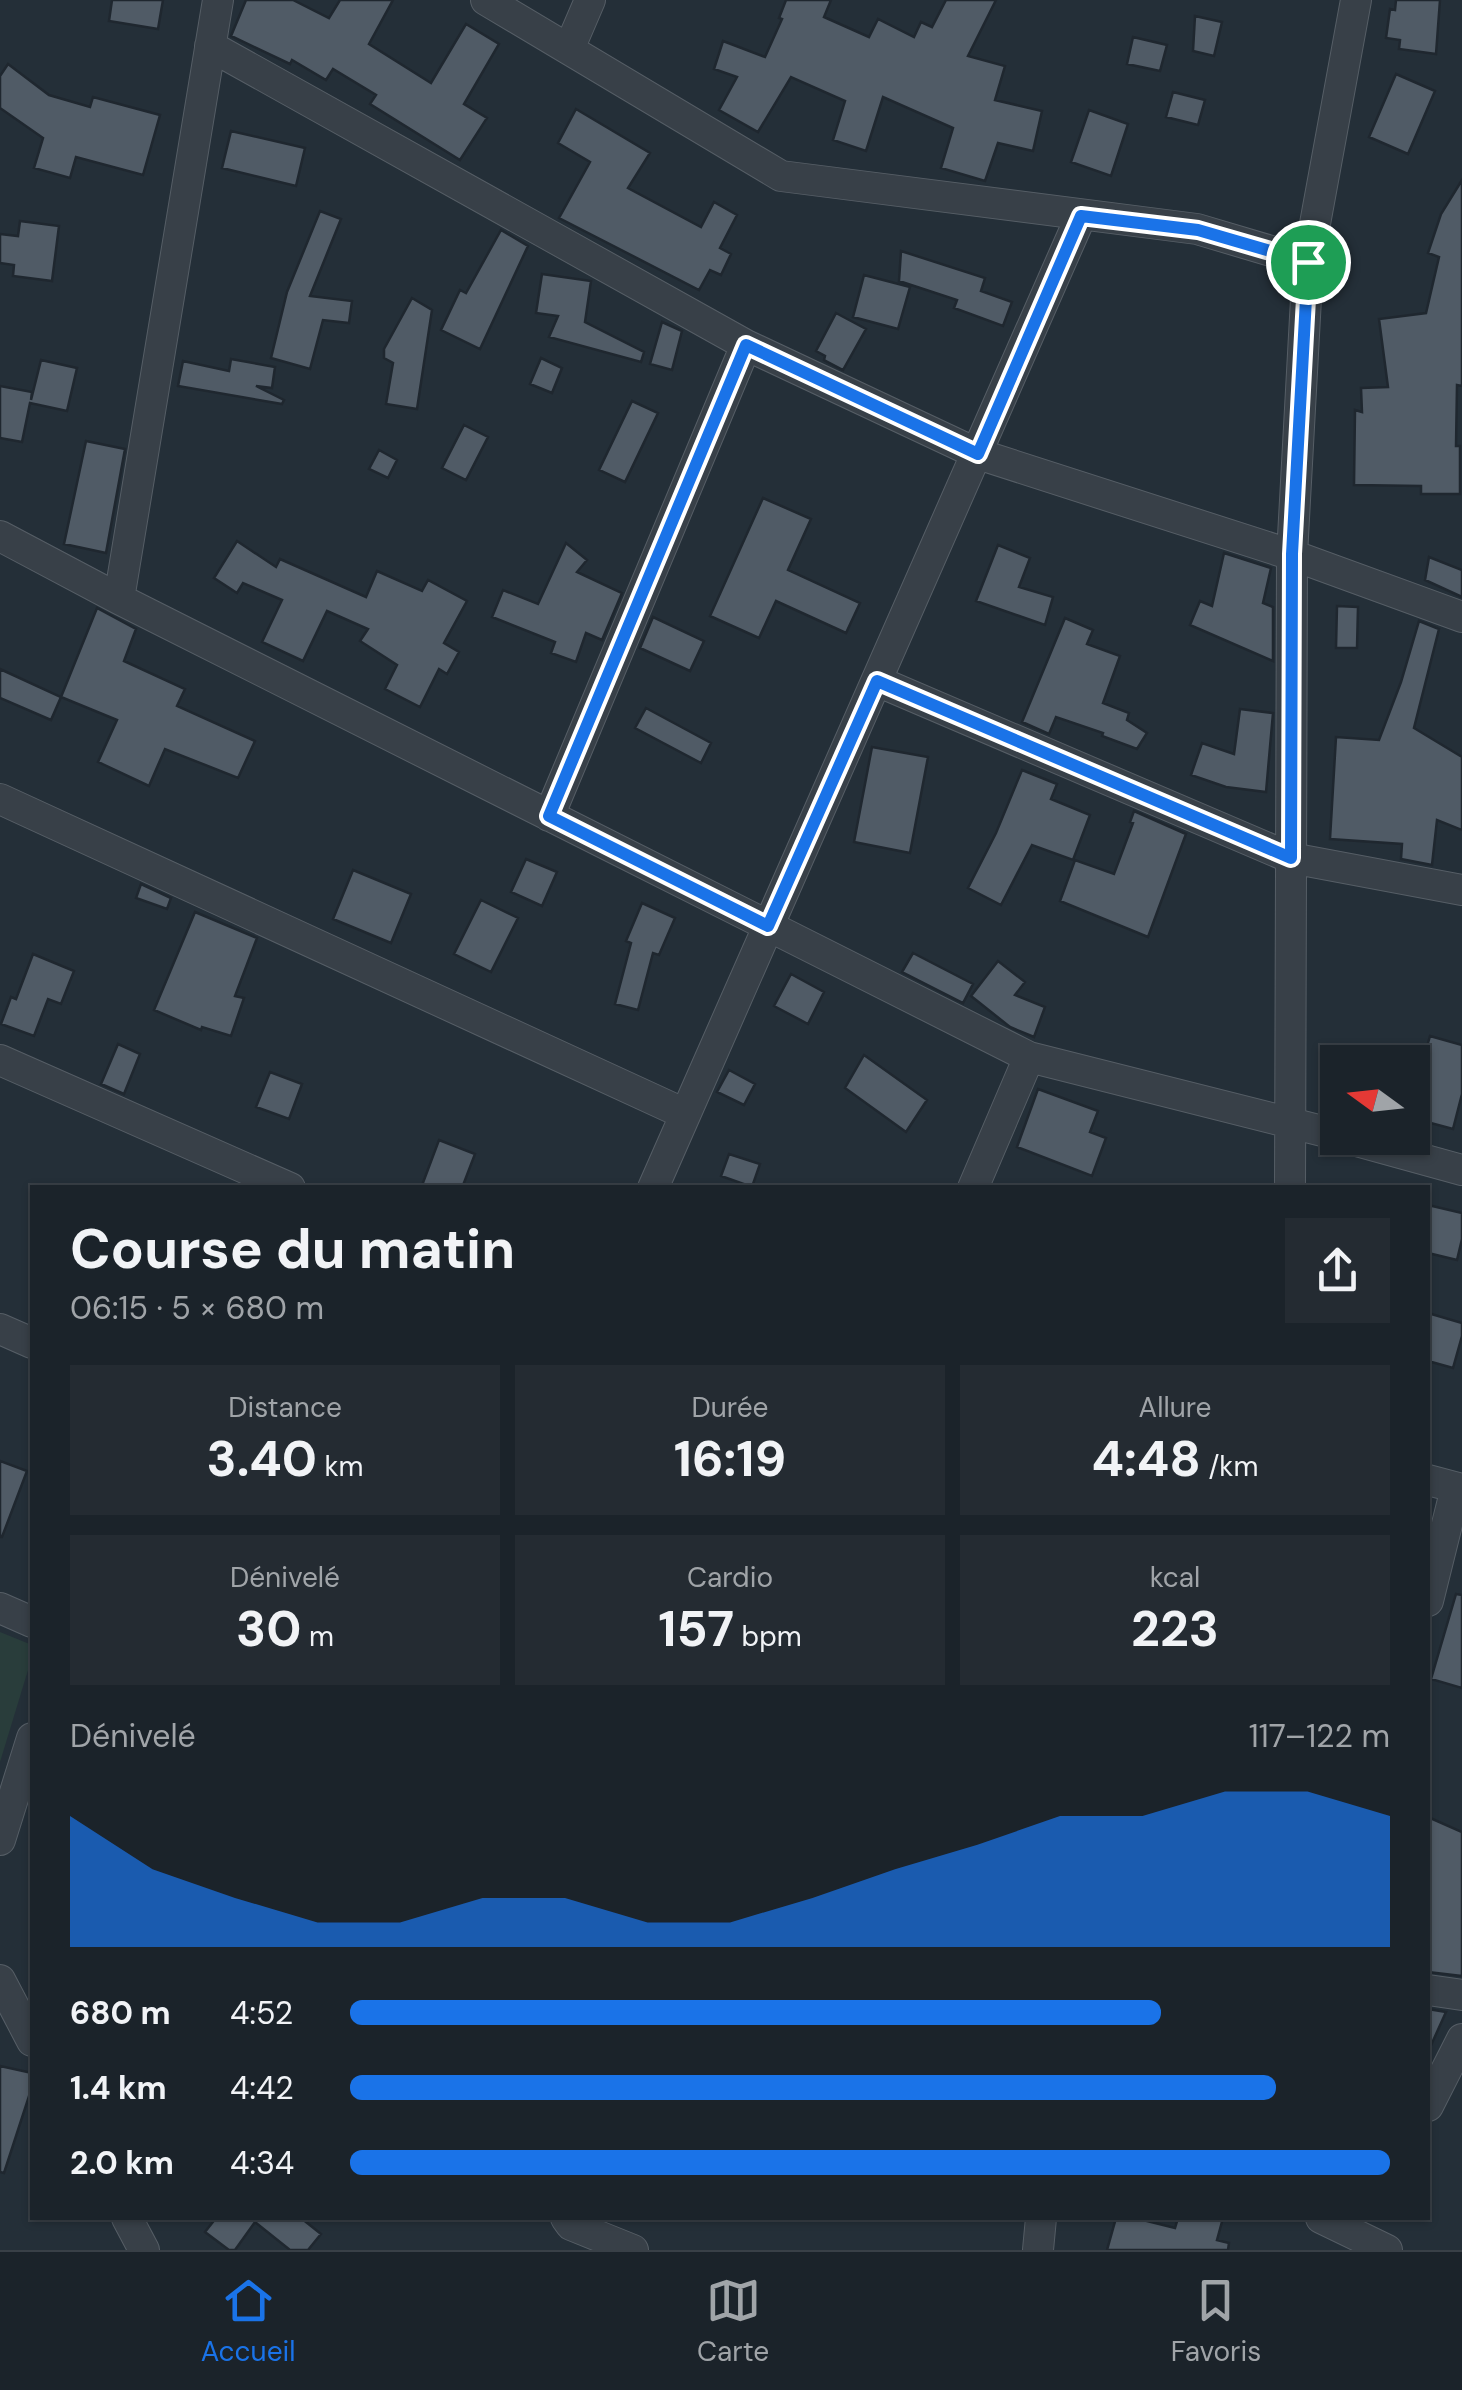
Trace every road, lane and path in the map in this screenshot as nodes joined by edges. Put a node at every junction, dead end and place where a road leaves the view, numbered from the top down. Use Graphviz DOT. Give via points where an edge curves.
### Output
graph roads {
  1 [pos="218,0"];
  2 [pos="486,0"];
  3 [pos="590,0"];
  4 [pos="1356,0"];
  5 [pos="210,46"];
  6 [pos="569,49"];
  7 [pos="1081,216"];
  8 [pos="1308,262"];
  9 [pos="746,345"];
  10 [pos="978,454"];
  11 [pos="0,536"];
  12 [pos="1292,554"];
  13 [pos="119,599"];
  14 [pos="1462,617"];
  15 [pos="877,681"];
  16 [pos="0,799"];
  17 [pos="549,816"];
  18 [pos="1291,858"];
  19 [pos="1462,890"];
  20 [pos="768,926"];
  21 [pos="1029,1057"];
  22 [pos="0,1060"];
  23 [pos="685,1114"];
  24 [pos="1290,1122"];
  25 [pos="1320,1130"];
  26 [pos="1408,1155"];
  27 [pos="1462,1170"];
  28 [pos="283,1185"];
  29 [pos="654,1185"];
  30 [pos="974,1185"];
  31 [pos="1290,1185"];
  32 [pos="0,1329"];
  33 [pos="30,1342"];
  34 [pos="1449,1486"];
  35 [pos="1430,1590"];
  36 [pos="0,1608"];
  37 [pos="30,1621"];
  38 [pos="30,1744"];
  39 [pos="0,1840"];
  40 [pos="0,1980"];
  41 [pos="1430,1990"];
  42 [pos="1462,1995"];
  43 [pos="30,2037"];
  44 [pos="1462,2039"];
  45 [pos="1430,2102"];
  46 [pos="128,2220"];
  47 [pos="567,2220"];
  48 [pos="1040,2220"];
  49 [pos="1327,2220"];
  50 [pos="1373,2235"];
  51 [pos="144,2250"];
  52 [pos="633,2250"];
  53 [pos="1038,2250"];
  1 -- 5 [label="street"];
  2 -- 6 [label="street"];
  3 -- 6 [label="street"];
  4 -- 8 [label="street"];
  5 -- 9 [label="street"];
  5 -- 13 [label="street"];
  6 -- 7 [label="street" via="781,176"];
  7 -- 8 [label="street" via="1198,230"];
  7 -- 10 [label="street"];
  8 -- 12 [label="street"];
  9 -- 10 [label="street"];
  9 -- 17 [label="street"];
  10 -- 12 [label="street"];
  10 -- 15 [label="street"];
  11 -- 13 [label="street"];
  12 -- 14 [label="street"];
  12 -- 18 [label="street"];
  13 -- 17 [label="street"];
  15 -- 18 [label="street"];
  15 -- 20 [label="street"];
  16 -- 23 [label="street"];
  17 -- 20 [label="street"];
  18 -- 19 [label="street"];
  18 -- 24 [label="street"];
  20 -- 21 [label="street"];
  20 -- 23 [label="street"];
  21 -- 24 [label="street"];
  21 -- 30 [label="street"];
  22 -- 28 [label="street"];
  23 -- 29 [label="street"];
  24 -- 25 [label="street"];
  24 -- 31 [label="street"];
  26 -- 27 [label="street"];
  32 -- 33 [label="street"];
  34 -- 35 [label="street"];
  36 -- 37 [label="street"];
  38 -- 39 [label="street"];
  40 -- 43 [label="street"];
  41 -- 42 [label="street"];
  44 -- 45 [label="street"];
  46 -- 51 [label="street"];
  47 -- 52 [label="street"];
  48 -- 53 [label="street"];
  49 -- 50 [label="street"];
}
